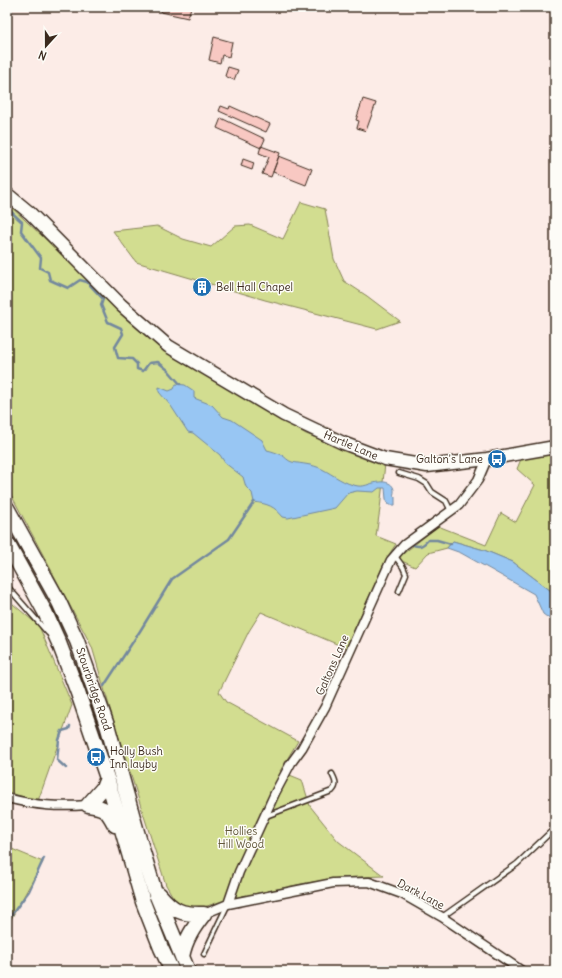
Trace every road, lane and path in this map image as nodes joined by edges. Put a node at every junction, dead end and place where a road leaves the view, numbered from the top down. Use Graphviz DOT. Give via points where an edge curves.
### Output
graph roads {
  1 [pos="7,194"];
  2 [pos="555,447"];
  3 [pos="487,459"];
  4 [pos="399,473"];
  5 [pos="7,508"];
  6 [pos="451,511"];
  7 [pos="7,543"];
  8 [pos="395,556"];
  9 [pos="7,586"];
  10 [pos="399,591"];
  11 [pos="59,643"];
  12 [pos="332,774"];
  13 [pos="107,778"];
  14 [pos="7,798"];
  15 [pos="88,805"];
  16 [pos="266,816"];
  17 [pos="555,828"];
  18 [pos="122,835"];
  19 [pos="154,889"];
  20 [pos="228,904"];
  21 [pos="204,914"];
  22 [pos="442,917"];
  23 [pos="204,954"];
  24 [pos="182,957"];
  25 [pos="172,971"];
  26 [pos="188,971"];
  27 [pos="522,971"];
  1 -- 3 [label="main road, Hartle Lane" via="30,213 121,305 168,346 284,415 343,443 385,459 427,466"];
  2 -- 3 [label="main road, Hartle Lane"];
  3 -- 6 [label="street, Galtons Lane" via="478,480 459,505"];
  4 -- 6 [label="lane" via="426,484 432,492 446,501"];
  5 -- 19 [label="highway, Stourbridge Road" via="59,602 77,641 108,728"];
  6 -- 8 [label="street, Galtons Lane" via="404,545"];
  7 -- 11 [label="highway, Stourbridge Road"];
  8 -- 10 [label="lane" via="406,574"];
  8 -- 16 [label="street, Galtons Lane" via="325,707 290,764"];
  9 -- 11 [label="lane"];
  11 -- 13 [label="highway, Stourbridge Road"];
  12 -- 16 [label="lane" via="336,784 332,791"];
  13 -- 15 [label="highway" via="103,788"];
  13 -- 18 [label="highway, Stourbridge Road"];
  14 -- 15 [label="street" via="34,805"];
  15 -- 18 [label="highway" via="103,808 108,812"];
  16 -- 20 [label="street, Galtons Lane" via="239,872"];
  17 -- 22 [label="lane" via="517,864"];
  18 -- 25 [label="highway, Stourbridge Road" via="145,908"];
  19 -- 21 [label="highway" via="177,912 190,915"];
  19 -- 24 [label="highway, Stourbridge Road"];
  20 -- 21 [label="street, Dark Lane"];
  20 -- 22 [label="street, Dark Lane" via="333,883 369,882 402,894"];
  20 -- 23 [label="lane"];
  21 -- 24 [label="highway" via="191,931"];
  22 -- 27 [label="street, Dark Lane"];
  24 -- 26 [label="highway, Stourbridge Road"];
}
